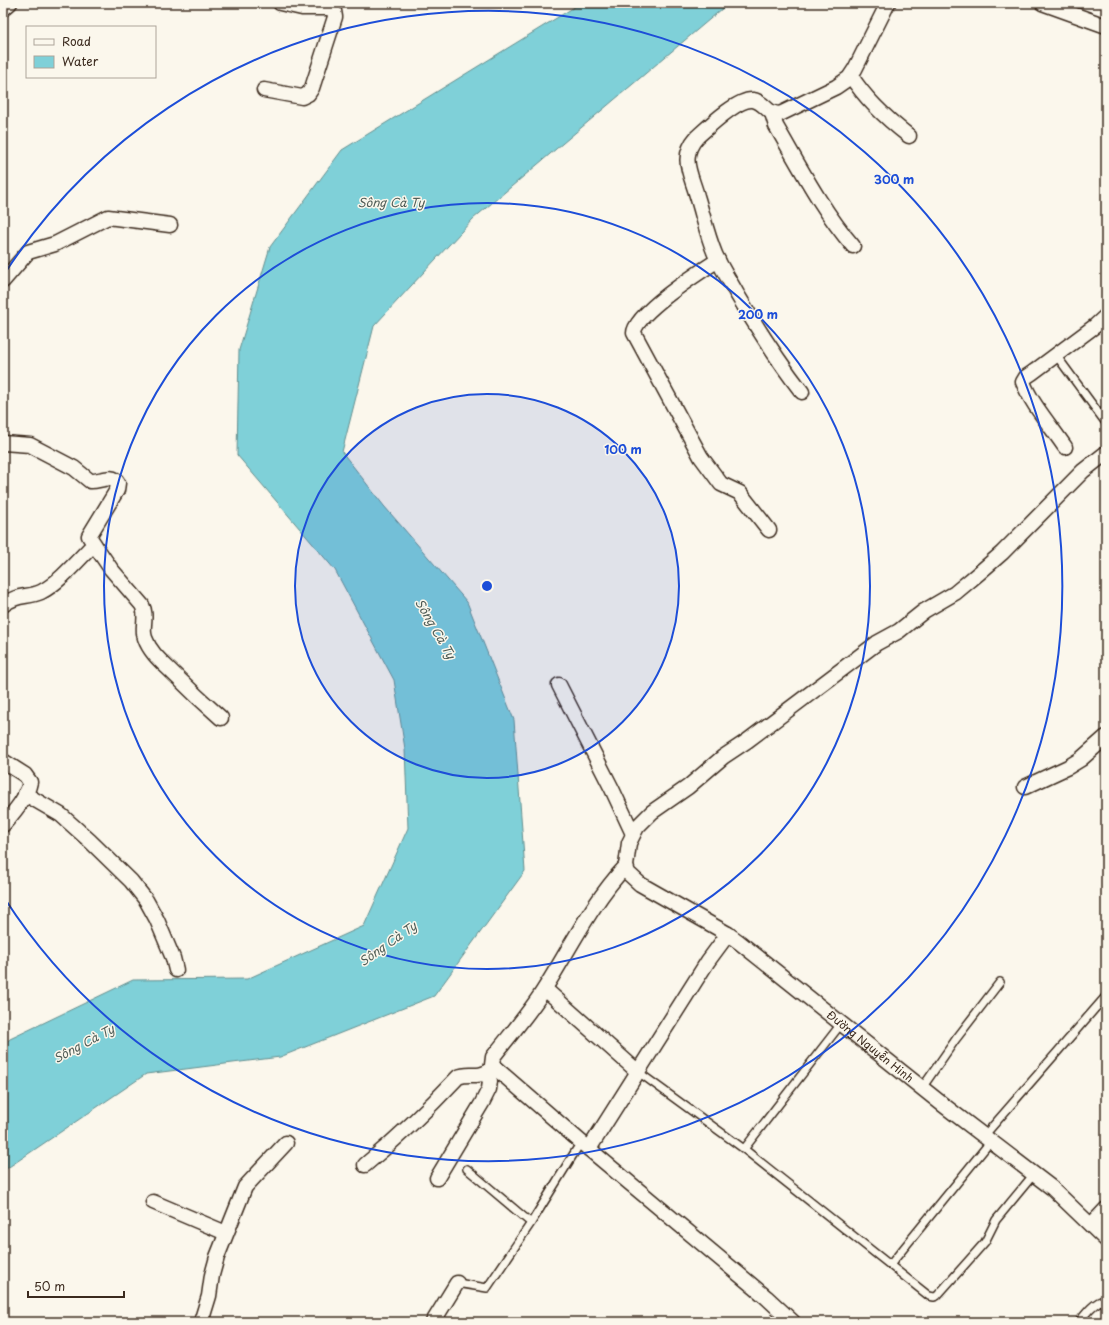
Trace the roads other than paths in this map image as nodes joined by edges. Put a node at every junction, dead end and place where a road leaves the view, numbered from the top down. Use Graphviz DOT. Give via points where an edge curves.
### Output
graph roads {
  1 [pos="10,3"];
  2 [pos="280,3"];
  3 [pos="888,3"];
  4 [pos="1042,3"];
  5 [pos="3,9"];
  6 [pos="1106,26"];
  7 [pos="851,76"];
  8 [pos="264,90"];
  9 [pos="772,113"];
  10 [pos="909,136"];
  11 [pos="170,226"];
  12 [pos="853,246"];
  13 [pos="718,260"];
  14 [pos="3,281"];
  15 [pos="1106,316"];
  16 [pos="1056,355"];
  17 [pos="802,392"];
  18 [pos="1106,423"];
  19 [pos="3,444"];
  20 [pos="1064,446"];
  21 [pos="1106,453"];
  22 [pos="769,530"];
  23 [pos="94,544"];
  24 [pos="3,605"];
  25 [pos="559,685"];
  26 [pos="221,718"];
  27 [pos="1106,737"];
  28 [pos="3,761"];
  29 [pos="1024,787"];
  30 [pos="25,794"];
  31 [pos="3,825"];
  32 [pos="633,834"];
  33 [pos="626,866"];
  34 [pos="728,934"];
  35 [pos="176,970"];
  36 [pos="1000,982"];
  37 [pos="545,989"];
  38 [pos="1106,996"];
  39 [pos="841,1024"];
  40 [pos="490,1070"];
  41 [pos="637,1071"];
  42 [pos="922,1088"];
  43 [pos="987,1138"];
  44 [pos="286,1143"];
  45 [pos="585,1145"];
  46 [pos="744,1149"];
  47 [pos="365,1165"];
  48 [pos="467,1169"];
  49 [pos="1034,1174"];
  50 [pos="437,1178"];
  51 [pos="153,1202"];
  52 [pos="1106,1209"];
  53 [pos="531,1223"];
  54 [pos="1091,1225"];
  55 [pos="226,1233"];
  56 [pos="1106,1240"];
  57 [pos="890,1265"];
  58 [pos="457,1283"];
  59 [pos="1106,1299"];
  60 [pos="201,1322"];
  61 [pos="433,1322"];
  62 [pos="793,1322"];
  63 [pos="1078,1322"];
  1 -- 5 [label="street"];
  2 -- 8 [label="street" via="302,8 330,8 334,11 335,17 308,94 302,97"];
  3 -- 7 [label="street"];
  4 -- 6 [label="street"];
  7 -- 9 [label="street" via="836,87 787,111 780,114"];
  7 -- 10 [label="street" via="867,99"];
  9 -- 12 [label="street" via="776,126 826,211"];
  9 -- 13 [label="street" via="758,102 742,102 697,137 687,153 686,159"];
  11 -- 14 [label="street" via="108,217 55,244 28,252"];
  13 -- 17 [label="street" via="756,325"];
  13 -- 22 [label="street" via="660,302 636,325 634,333 701,457 721,484 740,493"];
  15 -- 16 [label="street"];
  16 -- 18 [label="lane"];
  16 -- 20 [label="street" via="1023,382"];
  19 -- 23 [label="street" via="30,445 74,468 90,481 110,478 117,481 117,490 89,536"];
  21 -- 32 [label="street" via="1083,471 1002,553 971,580 899,631 877,643 723,757 688,787 652,812"];
  23 -- 24 [label="street" via="51,586 36,594 15,598"];
  23 -- 26 [label="street" via="111,569 142,605 146,616 144,637 150,650"];
  25 -- 32 [label="street"];
  27 -- 29 [label="street" via="1068,767"];
  28 -- 30 [label="street" via="26,774 30,782"];
  30 -- 31 [label="street"];
  30 -- 35 [label="street" via="61,815 131,880 157,920"];
  32 -- 33 [label="street" via="628,843"];
  33 -- 34 [label="street, Đường Nguyễn Hinh" via="628,872 640,884"];
  33 -- 37 [label="street" via="605,890 578,930"];
  34 -- 39 [label="street, Đường Nguyễn Hinh"];
  34 -- 41 [label="street"];
  36 -- 42 [label="lane"];
  37 -- 40 [label="street" via="493,1056"];
  37 -- 41 [label="street"];
  38 -- 43 [label="lane"];
  39 -- 42 [label="street, Đường Nguyễn Hinh"];
  39 -- 46 [label="lane"];
  40 -- 45 [label="street"];
  40 -- 47 [label="street" via="478,1075 458,1077 427,1110"];
  40 -- 50 [label="street" via="489,1089"];
  41 -- 45 [label="street"];
  41 -- 46 [label="lane"];
  42 -- 43 [label="street, Đường Nguyễn Hinh"];
  43 -- 49 [label="street, Đường Nguyễn Hinh"];
  43 -- 57 [label="lane"];
  44 -- 55 [label="street" via="245,1187"];
  45 -- 53 [label="lane"];
  45 -- 62 [label="street"];
  46 -- 57 [label="lane"];
  48 -- 53 [label="lane"];
  49 -- 54 [label="street, Đường Nguyễn Hinh"];
  49 -- 57 [label="lane" via="996,1220 985,1242 937,1296 929,1296"];
  51 -- 55 [label="street"];
  52 -- 54 [label="street"];
  53 -- 58 [label="lane" via="487,1288"];
  54 -- 56 [label="street, Đường Nguyễn Hinh"];
  55 -- 60 [label="street" via="217,1257"];
  58 -- 61 [label="street"];
  59 -- 63 [label="lane" via="1089,1310"];
}
